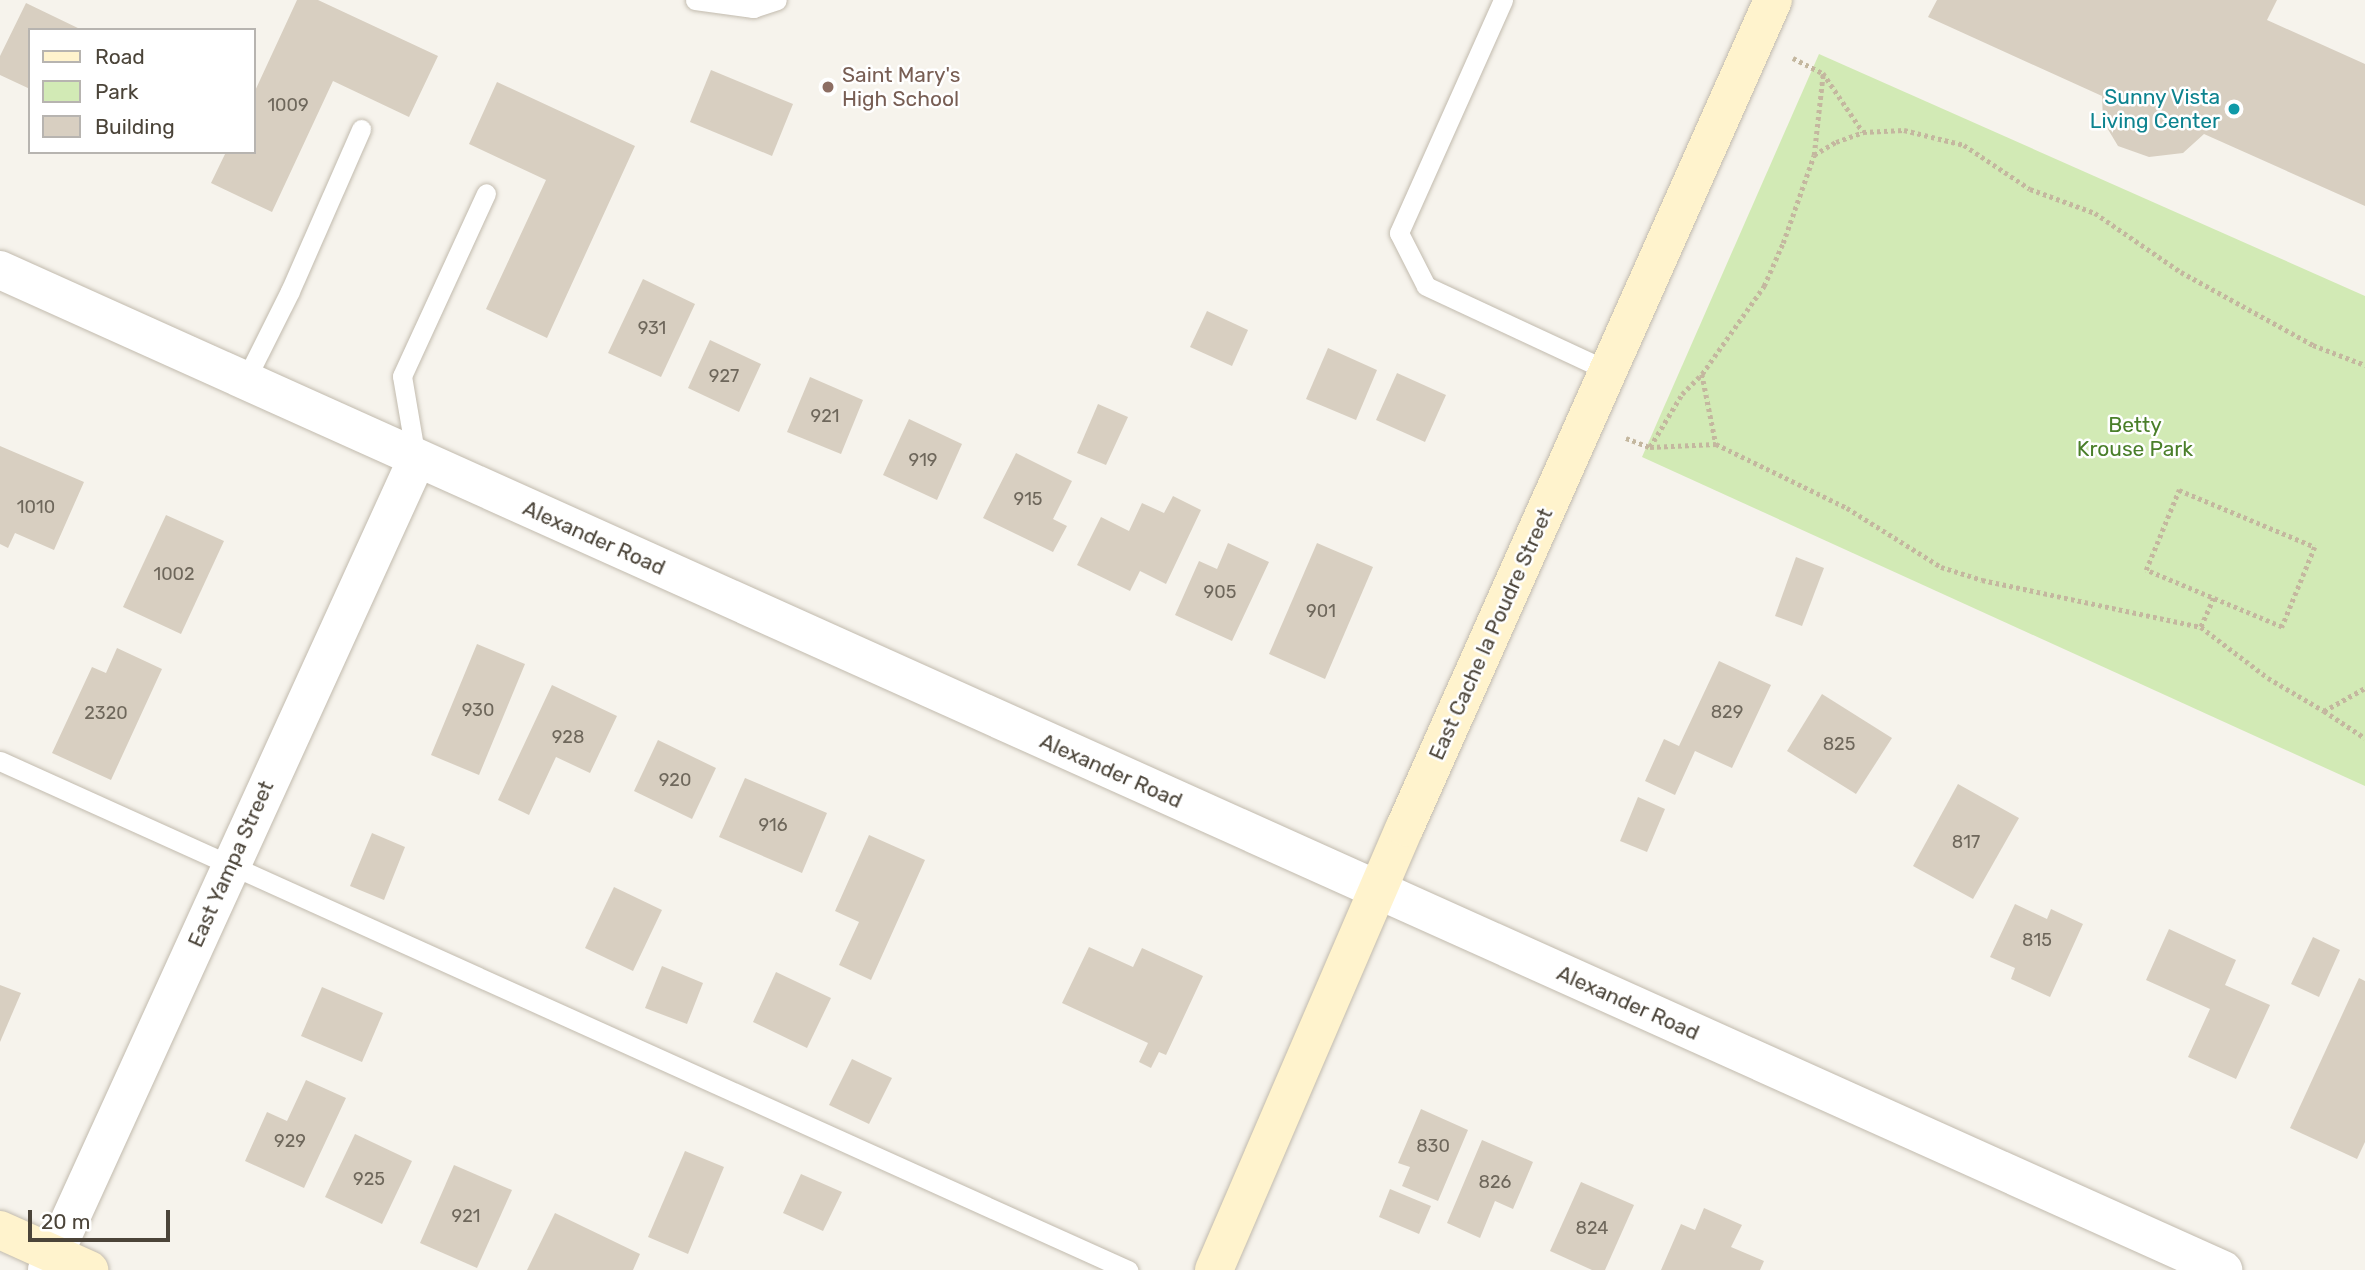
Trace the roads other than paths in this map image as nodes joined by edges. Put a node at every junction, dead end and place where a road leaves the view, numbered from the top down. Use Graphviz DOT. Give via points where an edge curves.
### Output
graph roads {
  1 [pos="695,0"];
  2 [pos="777,0"];
  3 [pos="1503,0"];
  4 [pos="1773,0"];
  5 [pos="361,129"];
  6 [pos="486,193"];
  7 [pos="0,270"];
  8 [pos="1608,371"];
  9 [pos="246,379"];
  10 [pos="416,459"];
  11 [pos="0,761"];
  12 [pos="230,866"];
  13 [pos="1379,891"];
  14 [pos="0,1230"];
  15 [pos="50,1262"];
  16 [pos="89,1270"];
  17 [pos="1128,1270"];
  18 [pos="1214,1270"];
  19 [pos="2223,1270"];
  1 -- 2 [label="lane" via="753,8"];
  3 -- 8 [label="lane" via="1399,233 1426,286"];
  4 -- 8 [label="street, East Cache la Poudre Street"];
  5 -- 9 [label="lane"];
  6 -- 10 [label="lane" via="402,376"];
  7 -- 9 [label="street, Alexander Road"];
  8 -- 13 [label="street, East Cache la Poudre Street"];
  9 -- 10 [label="street, Alexander Road"];
  10 -- 12 [label="street, East Yampa Street"];
  10 -- 13 [label="street, Alexander Road"];
  11 -- 12 [label="lane"];
  12 -- 15 [label="street, East Yampa Street"];
  12 -- 17 [label="lane"];
  13 -- 18 [label="street, East Cache la Poudre Street"];
  13 -- 19 [label="street, Alexander Road"];
  14 -- 15 [label="street"];
  15 -- 16 [label="street"];
}
